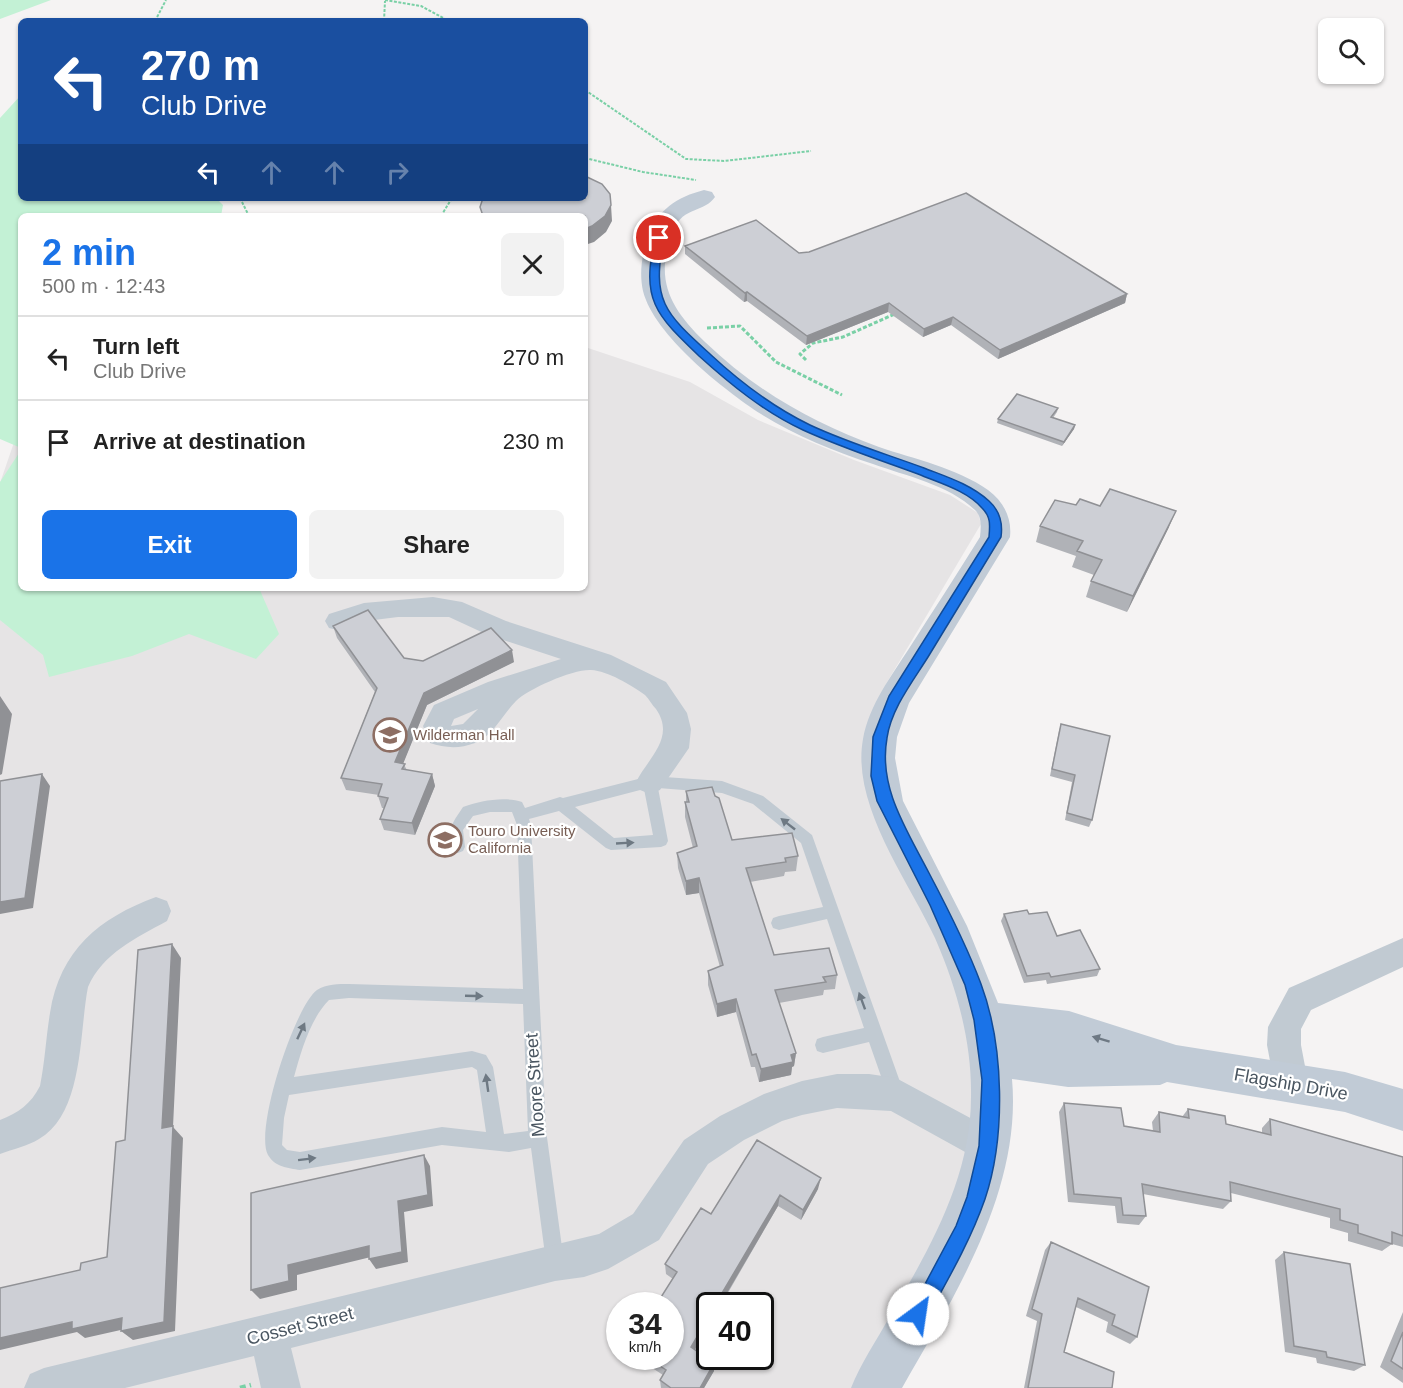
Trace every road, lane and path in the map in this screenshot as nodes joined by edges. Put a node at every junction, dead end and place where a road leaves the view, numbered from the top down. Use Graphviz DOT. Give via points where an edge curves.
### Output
graph roads {
  1 [pos="166,0"];
  2 [pos="385,0"];
  3 [pos="157,18"];
  4 [pos="384,18"];
  5 [pos="443,18"];
  6 [pos="588,92"];
  7 [pos="811,151"];
  8 [pos="588,159"];
  9 [pos="701,189"];
  10 [pos="902,309"];
  11 [pos="684,335"];
  12 [pos="806,360"];
  13 [pos="842,395"];
  14 [pos="338,621"];
  15 [pos="588,660"];
  16 [pos="525,682"];
  17 [pos="650,782"];
  18 [pos="560,803"];
  19 [pos="520,815"];
  20 [pos="458,847"];
  21 [pos="156,911"];
  22 [pos="830,912"];
  23 [pos="779,923"];
  24 [pos="1403,952"];
  25 [pos="530,997"];
  26 [pos="874,1033"];
  27 [pos="986,1038"];
  28 [pos="823,1045"];
  29 [pos="1291,1082"];
  30 [pos="284,1087"];
  31 [pos="896,1095"];
  32 [pos="1403,1110"];
  33 [pos="0,1137"];
  34 [pos="538,1138"];
  35 [pos="496,1141"];
  36 [pos="988,1146"];
  37 [pos="555,1262"];
  38 [pos="269,1334"];
  39 [pos="44,1388"];
  40 [pos="281,1388"];
  41 [pos="875,1388"];
  1 -- 3 [label="path"];
  2 -- 4 [label="path"];
  2 -- 5 [label="path" via="421,6"];
  6 -- 7 [label="path" via="686,159 724,161"];
  8 -- 9 [label="path"];
  9 -- 11 [label="street" via="678,206 662,231 655,255 657,302 671,324"];
  10 -- 12 [label="path" via="843,337 830,336 805,348 800,354"];
  11 -- 13 [label="path" via="715,326 740,326 776,362"];
  11 -- 27 [label="street" via="738,386 782,415 961,487 986,504 997,522 992,542 894,700 880,737 878,758 885,801 964,961"];
  14 -- 15 [label="street" via="364,612 398,608 453,608"];
  15 -- 16 [label="street"];
  15 -- 17 [label="street" via="603,662 656,689 673,713 677,729 675,748"];
  17 -- 18 [label="lane"];
  18 -- 17 [label="lane, one-way" via="611,844 661,841"];
  22 -- 17 [label="lane, one-way" via="807,839 758,800 722,787"];
  18 -- 19 [label="lane"];
  19 -- 20 [label="lane" via="517,806 468,811 456,829"];
  19 -- 25 [label="lane, Moore Street" via="524,825"];
  21 -- 33 [label="street" via="117,933 82,963 73,982 58,1088 49,1108 32,1124"];
  22 -- 23 [label="lane"];
  26 -- 22 [label="lane, one-way"];
  24 -- 29 [label="street" via="1300,999 1285,1027"];
  30 -- 25 [label="lane, one-way" via="295,1044 313,1005 324,994 348,991"];
  25 -- 34 [label="lane, Moore Street"];
  26 -- 28 [label="lane"];
  26 -- 31 [label="lane"];
  27 -- 29 [label="street, Flagship Drive" via="1068,1067 1176,1065"];
  27 -- 36 [label="street" via="991,1110"];
  29 -- 32 [label="street, Flagship Drive" via="1345,1092"];
  35 -- 30 [label="lane, one-way" via="485,1067 480,1061 472,1059"];
  30 -- 35 [label="lane, one-way" via="272,1131 274,1148 283,1158 300,1161 442,1136"];
  31 -- 36 [label="street"];
  31 -- 37 [label="street" via="837,1091 776,1106 696,1152 646,1227 608,1250"];
  34 -- 35 [label="lane"];
  34 -- 37 [label="lane, Moore Street"];
  36 -- 41 [label="street" via="963,1232"];
  37 -- 38 [label="street, Cosset Street"];
  38 -- 39 [label="street, Cosset Street"];
  38 -- 40 [label="street"];
}
